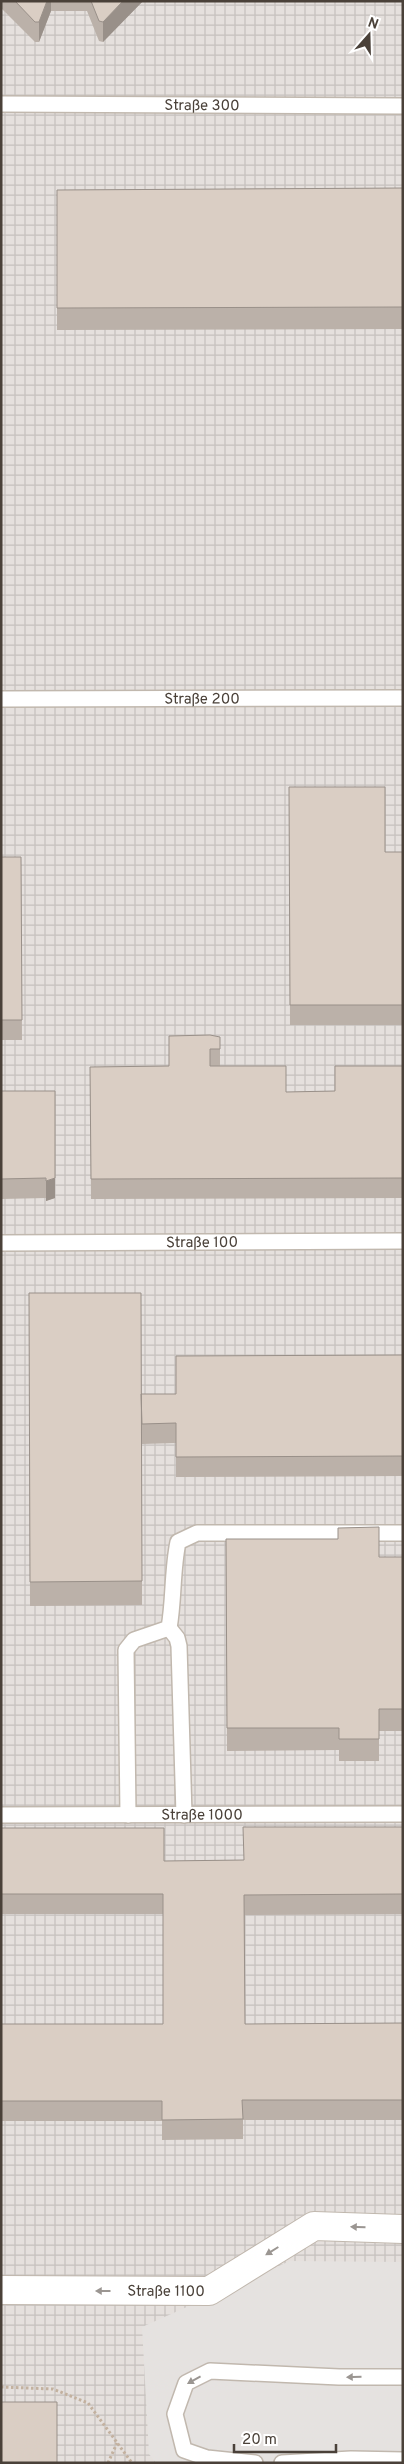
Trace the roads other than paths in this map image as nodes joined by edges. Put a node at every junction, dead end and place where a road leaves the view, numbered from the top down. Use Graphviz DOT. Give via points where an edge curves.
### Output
graph roads {
  1 [pos="1,104"];
  2 [pos="403,106"];
  3 [pos="403,698"];
  4 [pos="1,699"];
  5 [pos="403,1240"];
  6 [pos="1,1243"];
  7 [pos="403,1533"];
  8 [pos="169,1628"];
  9 [pos="403,1814"];
  10 [pos="128,1815"];
  11 [pos="184,1815"];
  12 [pos="1,1816"];
  13 [pos="403,2229"];
  14 [pos="1,2290"];
  15 [pos="403,2376"];
  16 [pos="403,2460"];
  17 [pos="255,2463"];
  18 [pos="282,2463"];
  1 -- 2 [label="lane, Straße 300"];
  3 -- 4 [label="lane, Straße 200"];
  5 -- 6 [label="lane, Straße 100"];
  7 -- 8 [label="lane" via="197,1533 178,1542"];
  8 -- 10 [label="lane" via="134,1640 126,1650"];
  8 -- 11 [label="lane" via="179,1646"];
  9 -- 11 [label="lane, Straße 1000"];
  10 -- 11 [label="lane, Straße 1000"];
  10 -- 12 [label="lane, Straße 1000"];
  13 -- 14 [label="street, Straße 1100, one-way" via="314,2226 209,2291"];
  15 -- 17 [label="lane, one-way" via="339,2378 210,2371 186,2383 175,2414 184,2450 207,2458"];
  16 -- 18 [label="lane"];
}
